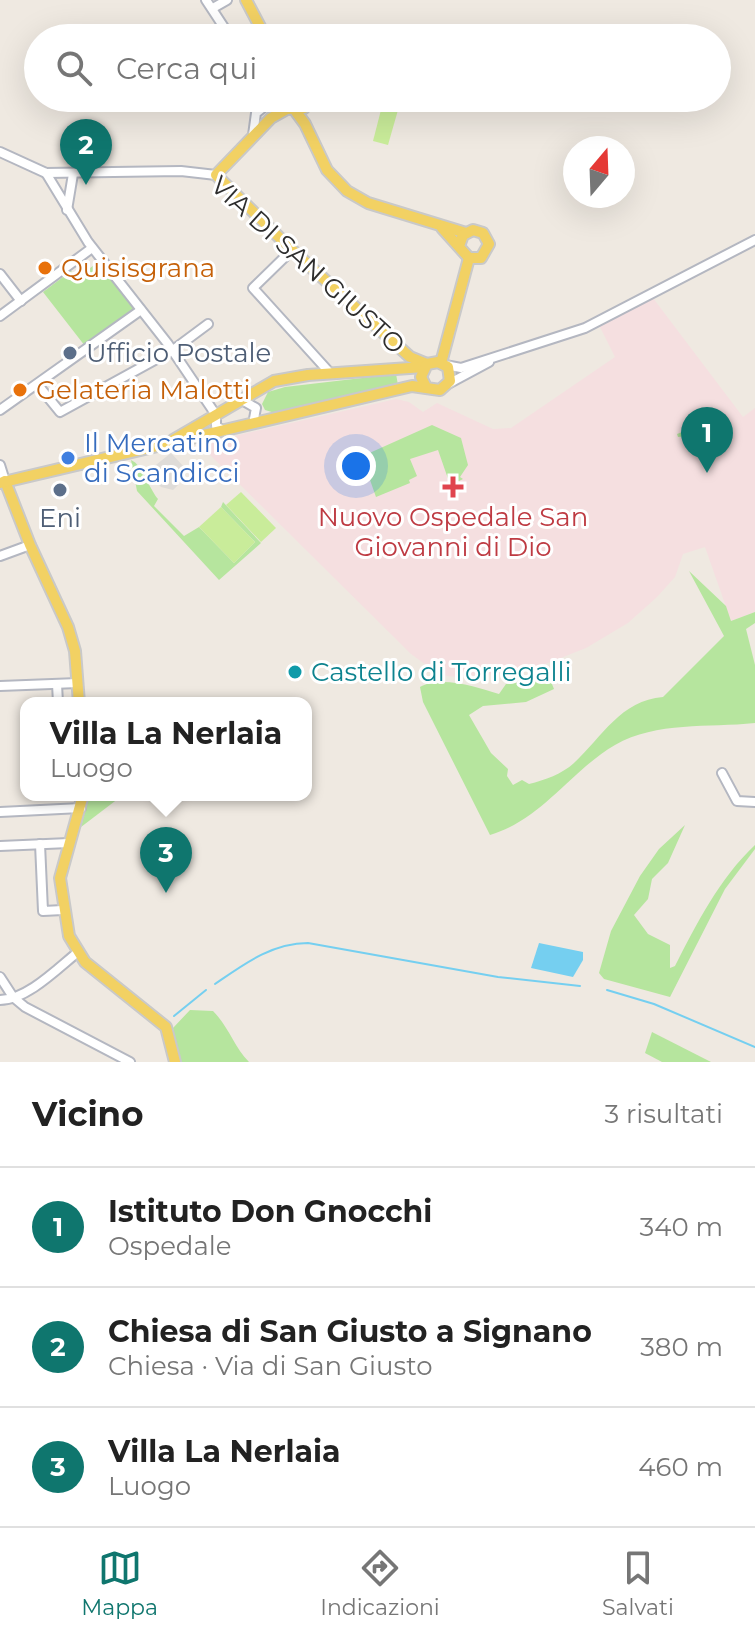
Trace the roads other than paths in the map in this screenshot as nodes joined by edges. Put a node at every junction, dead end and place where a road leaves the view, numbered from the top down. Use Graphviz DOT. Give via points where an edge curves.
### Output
graph roads {
  1 [pos="206,0"];
  2 [pos="227,0"];
  3 [pos="246,0"];
  4 [pos="213,8"];
  5 [pos="223,24"];
  6 [pos="259,24"];
  7 [pos="257,112"];
  8 [pos="275,112"];
  9 [pos="284,112"];
  10 [pos="296,112"];
  11 [pos="310,112"];
  12 [pos="271,118"];
  13 [pos="253,135"];
  14 [pos="312,137"];
  15 [pos="0,152"];
  16 [pos="43,173"];
  17 [pos="73,174"];
  18 [pos="216,175"];
  19 [pos="67,211"];
  20 [pos="440,226"];
  21 [pos="466,233"];
  22 [pos="755,240"];
  23 [pos="459,246"];
  24 [pos="92,248"];
  25 [pos="292,250"];
  26 [pos="469,258"];
  27 [pos="0,274"];
  28 [pos="21,301"];
  29 [pos="141,310"];
  30 [pos="0,316"];
  31 [pos="208,324"];
  32 [pos="173,350"];
  33 [pos="500,356"];
  34 [pos="443,364"];
  35 [pos="426,366"];
  36 [pos="330,373"];
  37 [pos="38,385"];
  38 [pos="448,385"];
  39 [pos="426,387"];
  40 [pos="242,400"];
  41 [pos="0,410"];
  42 [pos="216,415"];
  43 [pos="252,425"];
  44 [pos="224,431"];
  45 [pos="161,447"];
  46 [pos="0,465"];
  47 [pos="3,482"];
  48 [pos="30,545"];
  49 [pos="0,556"];
  50 [pos="78,683"];
  51 [pos="57,684"];
  52 [pos="0,686"];
  53 [pos="58,697"];
  54 [pos="79,697"];
  55 [pos="722,773"];
  56 [pos="82,801"];
  57 [pos="755,802"];
  58 [pos="81,808"];
  59 [pos="0,812"];
  60 [pos="69,843"];
  61 [pos="40,844"];
  62 [pos="0,846"];
  63 [pos="63,910"];
  64 [pos="78,952"];
  65 [pos="0,977"];
  66 [pos="13,997"];
  67 [pos="0,1000"];
  68 [pos="130,1062"];
  69 [pos="175,1062"];
  1 -- 4 [label="street"];
  2 -- 4 [label="street"];
  3 -- 6 [label="main road"];
  4 -- 5 [label="street"];
  7 -- 13 [label="street"];
  8 -- 12 [label="main road"];
  9 -- 12 [label="main road"];
  10 -- 14 [label="main road"];
  11 -- 14 [label="main road"];
  12 -- 13 [label="main road"];
  13 -- 18 [label="main road"];
  14 -- 20 [label="main road" via="327,170 347,191"];
  15 -- 16 [label="street, VIA DI SAN GIUSTO"];
  16 -- 17 [label="street, VIA DI SAN GIUSTO"];
  16 -- 19 [label="street"];
  17 -- 18 [label="street, VIA DI SAN GIUSTO"];
  17 -- 19 [label="street"];
  18 -- 25 [label="main road, VIA DI SAN GIUSTO"];
  19 -- 24 [label="street"];
  20 -- 21 [label="main road"];
  20 -- 23 [label="main road"];
  21 -- 23 [label="main road"];
  21 -- 26 [label="main road" via="479,231 489,244 481,258"];
  22 -- 33 [label="street" via="585,328"];
  23 -- 26 [label="main road"];
  24 -- 28 [label="street"];
  24 -- 29 [label="street"];
  25 -- 35 [label="main road, VIA DI SAN GIUSTO"];
  25 -- 36 [label="street" via="253,288"];
  26 -- 34 [label="main road"];
  27 -- 28 [label="street"];
  28 -- 30 [label="street"];
  29 -- 32 [label="street"];
  29 -- 37 [label="street"];
  31 -- 32 [label="street"];
  32 -- 37 [label="street" via="60,412"];
  32 -- 42 [label="street"];
  33 -- 34 [label="street" via="461,368"];
  33 -- 38 [label="street"];
  34 -- 35 [label="main road"];
  34 -- 38 [label="main road" via="450,375"];
  35 -- 36 [label="main road"];
  35 -- 39 [label="main road" via="421,377"];
  36 -- 40 [label="main road" via="274,381"];
  37 -- 41 [label="street"];
  38 -- 39 [label="main road" via="437,391"];
  39 -- 43 [label="main road"];
  40 -- 42 [label="main road"];
  40 -- 43 [label="street" via="257,410"];
  42 -- 44 [label="street" via="216,426"];
  42 -- 45 [label="main road"];
  43 -- 44 [label="main road"];
  44 -- 45 [label="main road"];
  45 -- 47 [label="main road"];
  46 -- 47 [label="street"];
  47 -- 48 [label="main road"];
  48 -- 49 [label="street"];
  48 -- 50 [label="main road" via="68,627"];
  50 -- 51 [label="street"];
  50 -- 54 [label="main road"];
  51 -- 52 [label="street"];
  51 -- 53 [label="street"];
  55 -- 57 [label="street" via="737,801"];
  56 -- 58 [label="main road"];
  58 -- 59 [label="street"];
  58 -- 60 [label="main road"];
  60 -- 61 [label="street"];
  60 -- 63 [label="main road" via="60,878"];
  61 -- 62 [label="street"];
  61 -- 63 [label="street" via="43,911"];
  63 -- 64 [label="main road"];
  64 -- 66 [label="street"];
  64 -- 69 [label="main road" via="166,1027"];
  65 -- 66 [label="street"];
  66 -- 67 [label="street"];
  66 -- 68 [label="street"];
}
